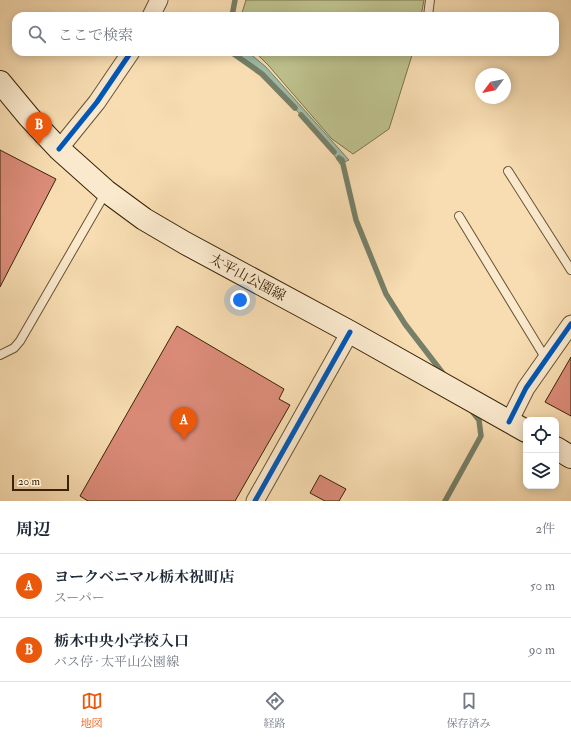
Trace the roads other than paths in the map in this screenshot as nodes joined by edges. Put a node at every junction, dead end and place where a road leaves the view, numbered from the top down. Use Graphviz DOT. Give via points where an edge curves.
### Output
graph roads {
  1 [pos="159,0"];
  2 [pos="430,0"];
  3 [pos="153,12"];
  4 [pos="428,12"];
  5 [pos="128,56"];
  6 [pos="0,84"];
  7 [pos="59,149"];
  8 [pos="508,171"];
  9 [pos="106,191"];
  10 [pos="459,216"];
  11 [pos="571,270"];
  12 [pos="571,324"];
  13 [pos="350,332"];
  14 [pos="0,355"];
  15 [pos="546,359"];
  16 [pos="517,426"];
  17 [pos="559,450"];
  18 [pos="571,457"];
  19 [pos="255,501"];
  1 -- 3 [label="street"];
  2 -- 4 [label="lane"];
  5 -- 7 [label="street" via="97,102"];
  6 -- 7 [label="main road, 太平山公園線"];
  7 -- 9 [label="main road, 太平山公園線"];
  8 -- 11 [label="lane"];
  9 -- 13 [label="main road, 太平山公園線" via="165,232"];
  9 -- 14 [label="lane" via="20,341 14,348"];
  10 -- 15 [label="lane"];
  12 -- 15 [label="street"];
  13 -- 16 [label="main road, 太平山公園線"];
  13 -- 19 [label="street"];
  15 -- 16 [label="street" via="526,388"];
  17 -- 18 [label="main road"];
}
